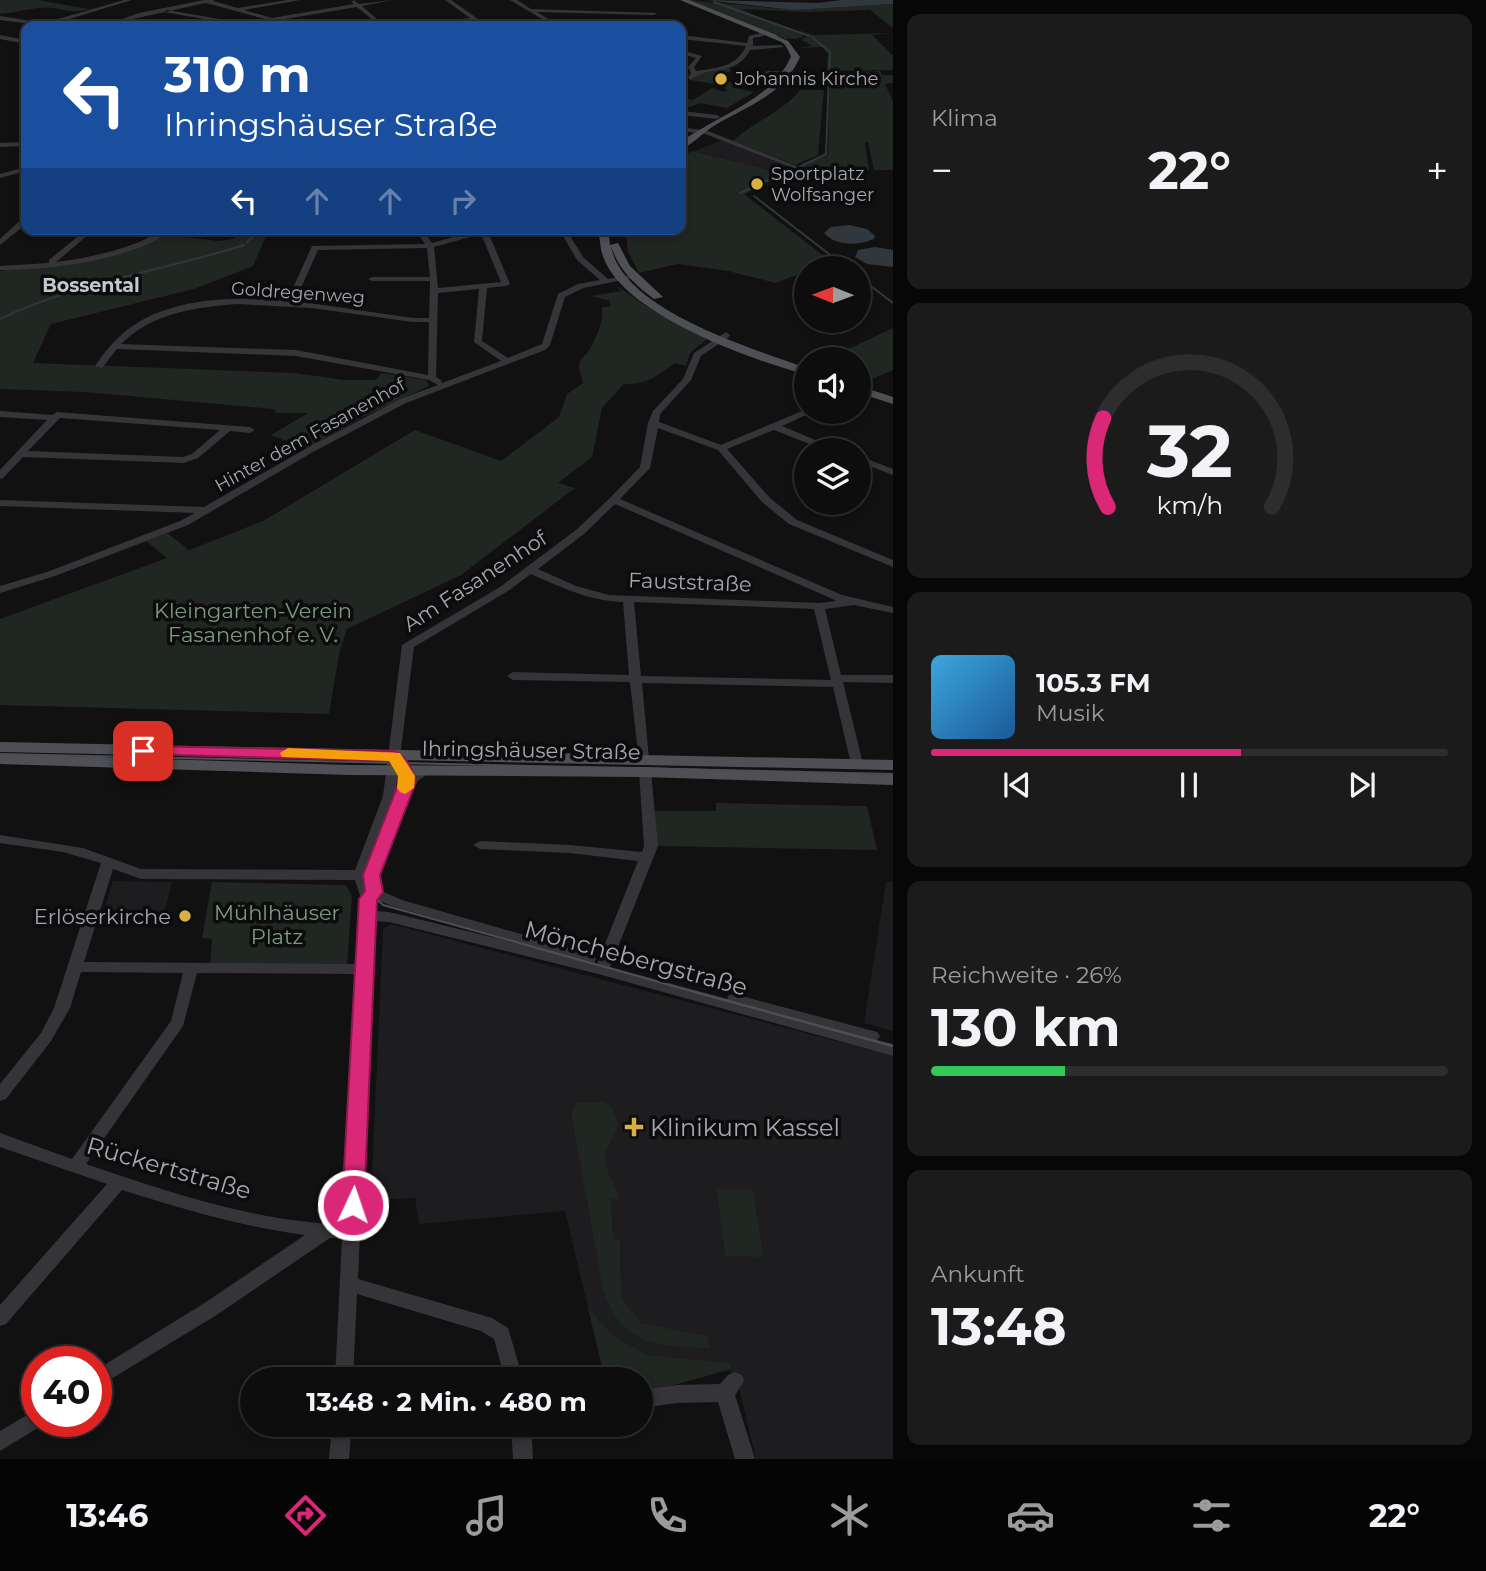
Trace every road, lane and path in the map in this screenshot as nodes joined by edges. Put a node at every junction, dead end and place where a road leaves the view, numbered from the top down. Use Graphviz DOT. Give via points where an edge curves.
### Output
graph roads {
  1 [pos="124,0"];
  2 [pos="206,0"];
  3 [pos="297,0"];
  4 [pos="350,0"];
  5 [pos="390,0"];
  6 [pos="448,0"];
  7 [pos="513,0"];
  8 [pos="683,0"];
  9 [pos="359,5"];
  10 [pos="156,10"];
  11 [pos="236,10"];
  12 [pos="528,10"];
  13 [pos="50,14"];
  14 [pos="69,17"];
  15 [pos="0,18"];
  16 [pos="271,19"];
  17 [pos="475,19"];
  18 [pos="122,20"];
  19 [pos="657,20"];
  20 [pos="57,21"];
  21 [pos="117,21"];
  22 [pos="119,21"];
  23 [pos="128,21"];
  24 [pos="226,21"];
  25 [pos="261,21"];
  26 [pos="278,21"];
  27 [pos="377,21"];
  28 [pos="452,21"];
  29 [pos="478,21"];
  30 [pos="548,21"];
  31 [pos="21,22"];
  32 [pos="18,34"];
  33 [pos="762,35"];
  34 [pos="3,38"];
  35 [pos="686,38"];
  36 [pos="21,41"];
  37 [pos="780,44"];
  38 [pos="749,50"];
  39 [pos="686,52"];
  40 [pos="759,57"];
  41 [pos="784,74"];
  42 [pos="807,74"];
  43 [pos="692,75"];
  44 [pos="686,76"];
  45 [pos="753,78"];
  46 [pos="686,80"];
  47 [pos="686,114"];
  48 [pos="717,117"];
  49 [pos="690,130"];
  50 [pos="21,144"];
  51 [pos="0,145"];
  52 [pos="21,170"];
  53 [pos="803,170"];
  54 [pos="0,176"];
  55 [pos="21,224"];
  56 [pos="85,235"];
  57 [pos="160,235"];
  58 [pos="422,235"];
  59 [pos="469,235"];
  60 [pos="489,235"];
  61 [pos="566,235"];
  62 [pos="604,235"];
  63 [pos="614,235"];
  64 [pos="0,243"];
  65 [pos="430,246"];
  66 [pos="49,264"];
  67 [pos="0,268"];
  68 [pos="634,277"];
  69 [pos="372,279"];
  70 [pos="434,279"];
  71 [pos="620,279"];
  72 [pos="605,281"];
  73 [pos="483,287"];
  74 [pos="433,291"];
  75 [pos="290,304"];
  76 [pos="433,320"];
  77 [pos="722,336"];
  78 [pos="114,346"];
  79 [pos="506,360"];
  80 [pos="794,361"];
  81 [pos="99,366"];
  82 [pos="794,366"];
  83 [pos="432,378"];
  84 [pos="441,384"];
  85 [pos="871,393"];
  86 [pos="893,401"];
  87 [pos="0,414"];
  88 [pos="56,416"];
  89 [pos="794,418"];
  90 [pos="653,423"];
  91 [pos="775,427"];
  92 [pos="226,429"];
  93 [pos="250,430"];
  94 [pos="803,438"];
  95 [pos="721,448"];
  96 [pos="22,454"];
  97 [pos="871,464"];
  98 [pos="893,472"];
  99 [pos="0,476"];
  100 [pos="614,500"];
  101 [pos="0,503"];
  102 [pos="206,510"];
  103 [pos="893,564"];
  104 [pos="531,570"];
  105 [pos="0,590"];
  106 [pos="628,600"];
  107 [pos="852,602"];
  108 [pos="819,606"];
  109 [pos="893,610"];
  110 [pos="513,676"];
  111 [pos="634,679"];
  112 [pos="893,679"];
  113 [pos="836,681"];
  114 [pos="0,747"];
  115 [pos="0,760"];
  116 [pos="857,764"];
  117 [pos="893,765"];
  118 [pos="644,766"];
  119 [pos="400,770"];
  120 [pos="893,780"];
  121 [pos="0,839"];
  122 [pos="480,845"];
  123 [pos="647,857"];
  124 [pos="108,862"];
  125 [pos="366,875"];
  126 [pos="369,902"];
  127 [pos="75,967"];
  128 [pos="604,967"];
  129 [pos="365,969"];
  130 [pos="191,970"];
  131 [pos="893,1042"];
  132 [pos="893,1050"];
  133 [pos="0,1095"];
  134 [pos="0,1140"];
  135 [pos="75,1167"];
  136 [pos="120,1181"];
  137 [pos="328,1231"];
  138 [pos="352,1231"];
  139 [pos="350,1284"];
  140 [pos="0,1318"];
  141 [pos="345,1367"];
  142 [pos="511,1367"];
  143 [pos="112,1370"];
  144 [pos="730,1387"];
  145 [pos="653,1397"];
  146 [pos="21,1428"];
  147 [pos="341,1437"];
  148 [pos="522,1437"];
  149 [pos="0,1442"];
  150 [pos="340,1459"];
  151 [pos="523,1459"];
  152 [pos="745,1459"];
  1 -- 14 [label="street"];
  2 -- 10 [label="street"];
  2 -- 11 [label="street"];
  2 -- 21 [label="street"];
  3 -- 11 [label="street"];
  4 -- 9 [label="street"];
  5 -- 9 [label="street"];
  6 -- 17 [label="street"];
  7 -- 12 [label="street"];
  8 -- 37 [label="main road"];
  9 -- 16 [label="street"];
  9 -- 27 [label="street"];
  10 -- 18 [label="street"];
  10 -- 24 [label="street"];
  11 -- 16 [label="street"];
  12 -- 19 [label="street" via="652,11"];
  12 -- 30 [label="street"];
  13 -- 14 [label="street"];
  14 -- 20 [label="street"];
  15 -- 31 [label="street"];
  16 -- 25 [label="street"];
  16 -- 26 [label="street"];
  17 -- 28 [label="street"];
  17 -- 29 [label="street"];
  18 -- 22 [label="street"];
  18 -- 23 [label="street"];
  32 -- 34 [label="street"];
  33 -- 38 [label="street" via="751,37"];
  34 -- 36 [label="street"];
  35 -- 38 [label="street"];
  37 -- 38 [label="street"];
  37 -- 41 [label="main road" via="789,54"];
  38 -- 40 [label="street"];
  38 -- 43 [label="street" via="732,65"];
  39 -- 43 [label="street" via="701,57 691,67"];
  41 -- 42 [label="street"];
  41 -- 45 [label="street"];
  41 -- 48 [label="main road"];
  41 -- 49 [label="main road" via="767,94"];
  43 -- 44 [label="street"];
  43 -- 46 [label="street"];
  47 -- 48 [label="street"];
  48 -- 49 [label="main road"];
  49 -- 53 [label="street"];
  50 -- 51 [label="street"];
  52 -- 54 [label="street"];
  55 -- 64 [label="street"];
  56 -- 66 [label="street"];
  57 -- 66 [label="street" via="118,251"];
  58 -- 65 [label="street"];
  59 -- 65 [label="street"];
  60 -- 73 [label="street" via="506,282"];
  61 -- 72 [label="street" via="580,258"];
  62 -- 71 [label="main road" via="607,254"];
  63 -- 68 [label="main road" via="617,252"];
  65 -- 70 [label="street"];
  65 -- 75 [label="street" via="315,248"];
  66 -- 67 [label="street"];
  68 -- 71 [label="street, Hinter dem Fasanenhof"];
  68 -- 77 [label="main road" via="669,305"];
  69 -- 70 [label="street"];
  70 -- 74 [label="street"];
  71 -- 72 [label="street, Hinter dem Fasanenhof"];
  71 -- 77 [label="main road" via="650,304"];
  72 -- 79 [label="street, Hinter dem Fasanenhof" via="562,296 546,345"];
  73 -- 74 [label="street"];
  73 -- 79 [label="street" via="478,342"];
  74 -- 76 [label="street"];
  75 -- 76 [label="street, Goldregenweg"];
  75 -- 78 [label="street, Goldregenweg" via="229,302 186,308 140,325"];
  76 -- 83 [label="street"];
  77 -- 80 [label="main road"];
  77 -- 82 [label="main road"];
  77 -- 90 [label="street, Am Fasanenhof" via="697,355 687,380 662,405"];
  78 -- 81 [label="street, Goldregenweg"];
  78 -- 83 [label="street" via="296,354"];
  79 -- 84 [label="street, Hinter dem Fasanenhof"];
  83 -- 84 [label="street"];
  84 -- 102 [label="street, Hinter dem Fasanenhof" via="364,420"];
  85 -- 86 [label="main road"];
  87 -- 88 [label="street"];
  88 -- 92 [label="street"];
  88 -- 96 [label="street"];
  89 -- 91 [label="street"];
  90 -- 95 [label="street"];
  90 -- 100 [label="street, Am Fasanenhof" via="645,468"];
  91 -- 94 [label="street"];
  91 -- 95 [label="street"];
  92 -- 93 [label="street"];
  92 -- 96 [label="street" via="184,460"];
  95 -- 103 [label="street" via="778,512"];
  96 -- 99 [label="street"];
  97 -- 98 [label="street"];
  100 -- 104 [label="street, Am Fasanenhof"];
  100 -- 107 [label="street"];
  101 -- 102 [label="street"];
  102 -- 105 [label="street, Hinter dem Fasanenhof" via="171,528"];
  104 -- 106 [label="street, Fauststraße" via="593,595"];
  104 -- 119 [label="street, Am Fasanenhof" via="408,645"];
  106 -- 108 [label="street, Fauststraße"];
  106 -- 111 [label="street"];
  107 -- 108 [label="street, Fauststraße"];
  107 -- 109 [label="street"];
  108 -- 113 [label="street"];
  110 -- 111 [label="street"];
  111 -- 113 [label="street"];
  111 -- 118 [label="street"];
  112 -- 113 [label="street"];
  113 -- 116 [label="street"];
  114 -- 119 [label="main road, Ihringshäuser Straße"];
  115 -- 119 [label="main road, Ihringshäuser Straße"];
  116 -- 117 [label="main road, Ihringshäuser Straße"];
  116 -- 118 [label="main road, Ihringshäuser Straße"];
  118 -- 119 [label="main road, Ihringshäuser Straße"];
  118 -- 119 [label="main road, Ihringshäuser Straße"];
  118 -- 120 [label="main road, Ihringshäuser Straße"];
  118 -- 123 [label="street" via="651,846"];
  119 -- 125 [label="street"];
  121 -- 124 [label="street" via="81,851"];
  122 -- 123 [label="street"];
  123 -- 128 [label="street"];
  124 -- 125 [label="street" via="141,874"];
  124 -- 127 [label="street"];
  125 -- 126 [label="street"];
  126 -- 128 [label="street, Mönchebergstraße" via="397,903"];
  126 -- 128 [label="street, Mönchebergstraße" via="389,917"];
  126 -- 129 [label="street"];
  127 -- 130 [label="street"];
  127 -- 133 [label="street" via="52,1027"];
  128 -- 131 [label="street, Mönchebergstraße"];
  128 -- 132 [label="street, Mönchebergstraße"];
  129 -- 130 [label="street"];
  129 -- 138 [label="street"];
  130 -- 135 [label="street" via="178,1022"];
  134 -- 135 [label="street, Rückertstraße"];
  135 -- 136 [label="street, Rückertstraße"];
  136 -- 137 [label="street, Rückertstraße" via="283,1226"];
  136 -- 140 [label="street"];
  137 -- 138 [label="street, Rückertstraße"];
  137 -- 143 [label="street"];
  138 -- 139 [label="street"];
  139 -- 141 [label="street"];
  139 -- 142 [label="street" via="485,1324 502,1334"];
  144 -- 145 [label="street"];
  144 -- 152 [label="street"];
  146 -- 149 [label="street"];
  147 -- 150 [label="street"];
  148 -- 151 [label="street"];
}
